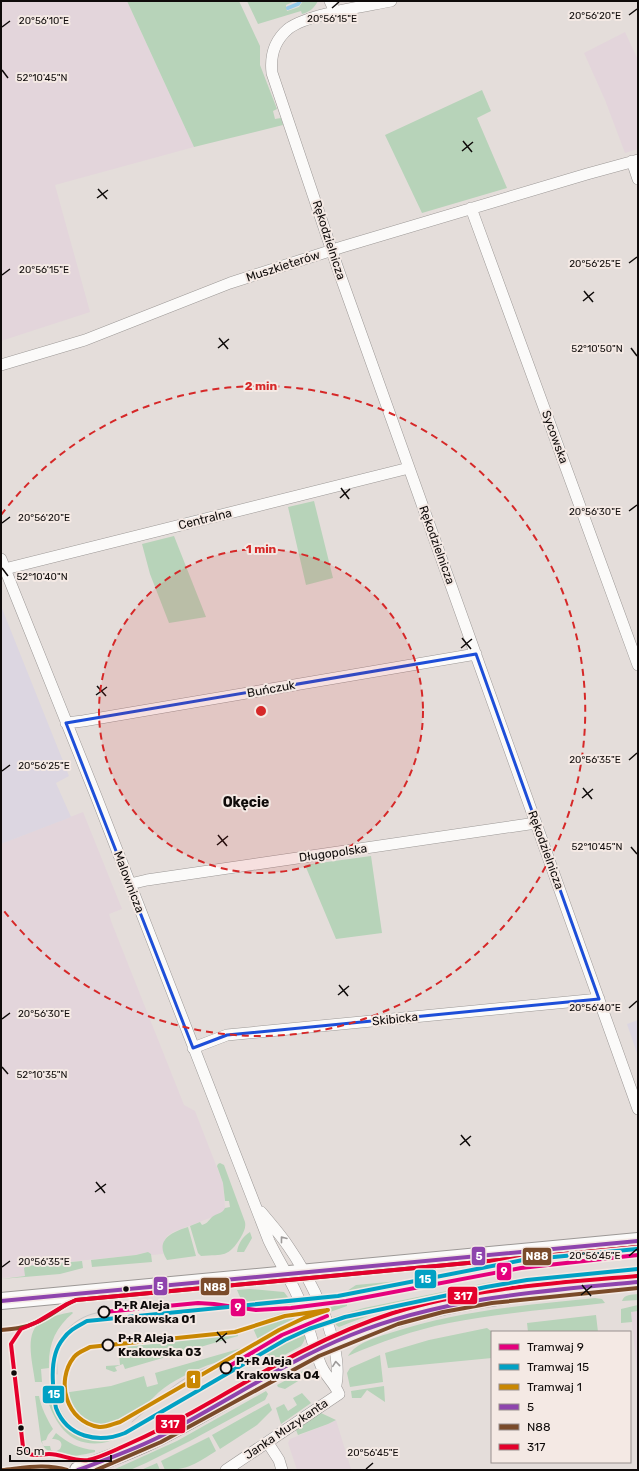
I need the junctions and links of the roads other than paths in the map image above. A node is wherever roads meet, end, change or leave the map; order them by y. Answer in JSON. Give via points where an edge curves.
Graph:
{"nodes":[{"id":1,"x":330,"y":1,"type":"edge"},
{"id":2,"x":391,"y":1,"type":"edge"},
{"id":3,"x":335,"y":12,"type":"junction"},
{"id":4,"x":635,"y":161,"type":"edge"},
{"id":5,"x":638,"y":179,"type":"edge"},
{"id":6,"x":471,"y":208,"type":"junction"},
{"id":7,"x":332,"y":250,"type":"junction"},
{"id":8,"x":1,"y":365,"type":"edge"},
{"id":9,"x":409,"y":468,"type":"junction"},
{"id":10,"x":2,"y":566,"type":"edge"},
{"id":11,"x":476,"y":654,"type":"junction"},
{"id":12,"x":638,"y":666,"type":"edge"},
{"id":13,"x":66,"y":723,"type":"junction"},
{"id":14,"x":536,"y":823,"type":"junction"},
{"id":15,"x":130,"y":884,"type":"junction"},
{"id":16,"x":599,"y":999,"type":"junction"},
{"id":17,"x":193,"y":1048,"type":"junction"},
{"id":18,"x":637,"y":1103,"type":"edge"},
{"id":19,"x":255,"y":1205,"type":"junction"},
{"id":20,"x":638,"y":1241,"type":"edge"},
{"id":21,"x":305,"y":1272,"type":"junction"},
{"id":22,"x":287,"y":1273,"type":"junction"},
{"id":23,"x":638,"y":1282,"type":"edge"},
{"id":24,"x":1,"y":1301,"type":"edge"},
{"id":25,"x":332,"y":1344,"type":"junction"},
{"id":26,"x":316,"y":1351,"type":"junction"},
{"id":27,"x":336,"y":1385,"type":"junction"},
{"id":28,"x":268,"y":1443,"type":"junction"},
{"id":29,"x":78,"y":1470,"type":"edge"},
{"id":30,"x":226,"y":1470,"type":"edge"},
{"id":31,"x":282,"y":1470,"type":"edge"}],
"edges":[{"from":1,"to":3,"type":"street"},
{"from":2,"to":3,"type":"street","name":"Rękodzielnicza"},
{"from":3,"to":7,"type":"street","name":"Rękodzielnicza","via":[[299,23],[288,30],[275,46],[271,63],[272,73]]},
{"from":4,"to":5,"type":"street"},
{"from":4,"to":6,"type":"street","name":"Muszkieterów"},
{"from":6,"to":7,"type":"street","name":"Muszkieterów"},
{"from":6,"to":12,"type":"street","name":"Sycowska"},
{"from":7,"to":8,"type":"street","name":"Muszkieterów","via":[[230,283],[85,340]]},
{"from":7,"to":9,"type":"street","name":"Rękodzielnicza"},
{"from":9,"to":10,"type":"street","name":"Centralna"},
{"from":9,"to":11,"type":"street","name":"Rękodzielnicza"},
{"from":10,"to":13,"type":"street","name":"Malownicza"},
{"from":11,"to":13,"type":"street","name":"Buńczuk"},
{"from":11,"to":14,"type":"street","name":"Rękodzielnicza"},
{"from":13,"to":15,"type":"street","name":"Malownicza"},
{"from":14,"to":15,"type":"street","name":"Długopolska"},
{"from":14,"to":16,"type":"street","name":"Rękodzielnicza"},
{"from":15,"to":17,"type":"street","name":"Malownicza"},
{"from":16,"to":17,"type":"street","name":"Skibicka","via":[[226,1035]]},
{"from":16,"to":18,"type":"street","name":"Rękodzielnicza"},
{"from":17,"to":19,"type":"street","name":"Malownicza"},
{"from":21,"to":19,"type":"street","name":"Malownicza","one_way":true,"via":[[288,1245]]},
{"from":19,"to":22,"type":"street","name":"Malownicza","via":[[269,1241]]},
{"from":20,"to":21,"type":"main road"},
{"from":21,"to":22,"type":"main road"},
{"from":21,"to":25,"type":"street","name":"Janka Muzykanta","via":[[324,1314]]},
{"from":22,"to":24,"type":"main road"},
{"from":22,"to":26,"type":"street","name":"Janka Muzykanta","via":[[301,1304]]},
{"from":23,"to":25,"type":"main road","via":[[491,1297],[442,1306],[396,1318]]},
{"from":25,"to":26,"type":"main road"},
{"from":27,"to":25,"type":"street","name":"Janka Muzykanta","one_way":true,"via":[[337,1373]]},
{"from":26,"to":27,"type":"street","name":"Janka Muzykanta","via":[[323,1370]]},
{"from":26,"to":29,"type":"main road","via":[[158,1438]]},
{"from":27,"to":28,"type":"street","name":"Janka Muzykanta","via":[[339,1394]]},
{"from":28,"to":30,"type":"street","name":"Janka Muzykanta"},
{"from":28,"to":31,"type":"street"}]}
